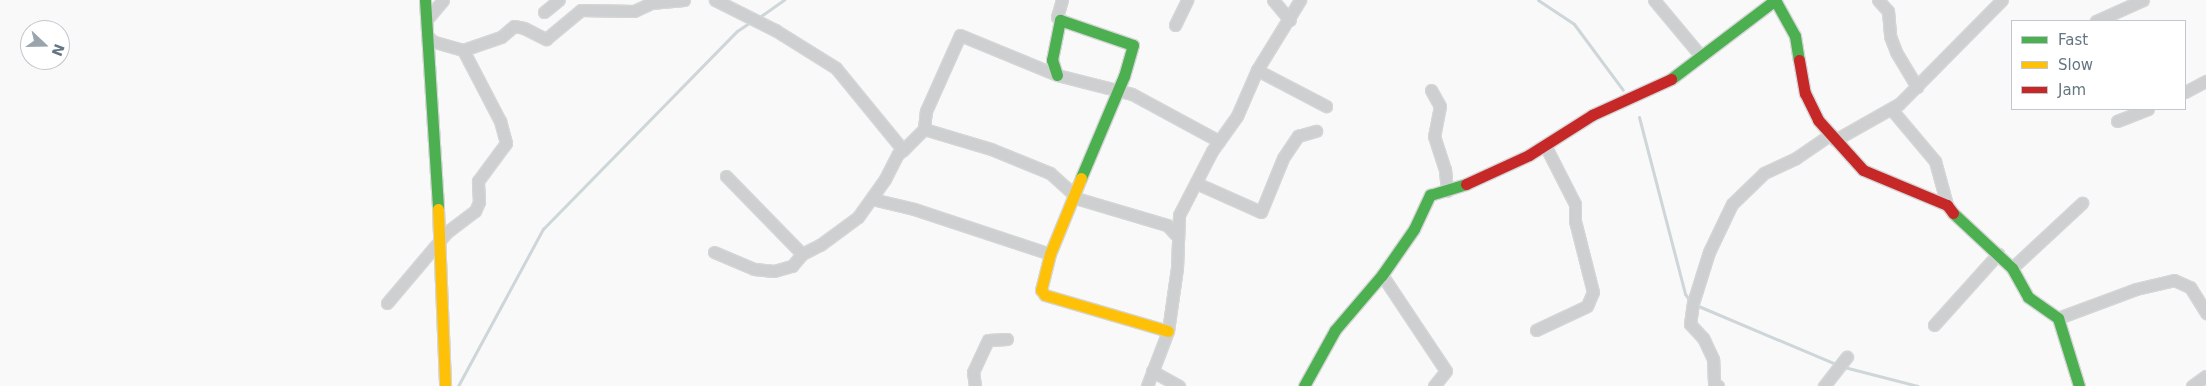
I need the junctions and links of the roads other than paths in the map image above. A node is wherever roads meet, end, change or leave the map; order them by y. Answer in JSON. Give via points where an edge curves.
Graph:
{"nodes":[{"id":1,"x":425,"y":0,"type":"edge"},
{"id":2,"x":443,"y":0,"type":"edge"},
{"id":3,"x":560,"y":0,"type":"edge"},
{"id":4,"x":684,"y":0,"type":"edge"},
{"id":5,"x":715,"y":0,"type":"edge"},
{"id":6,"x":1062,"y":0,"type":"edge"},
{"id":7,"x":1186,"y":0,"type":"edge"},
{"id":8,"x":1273,"y":0,"type":"edge"},
{"id":9,"x":1300,"y":0,"type":"edge"},
{"id":10,"x":1654,"y":0,"type":"edge"},
{"id":11,"x":1878,"y":0,"type":"edge"},
{"id":12,"x":2002,"y":0,"type":"edge"},
{"id":13,"x":2144,"y":0,"type":"edge"},
{"id":14,"x":544,"y":12,"type":"dead end"},
{"id":15,"x":1060,"y":20,"type":"junction"},
{"id":16,"x":1290,"y":20,"type":"junction"},
{"id":17,"x":2098,"y":20,"type":"edge"},
{"id":18,"x":1175,"y":25,"type":"dead end"},
{"id":19,"x":463,"y":50,"type":"junction"},
{"id":20,"x":1700,"y":55,"type":"junction"},
{"id":21,"x":1257,"y":70,"type":"junction"},
{"id":22,"x":1057,"y":75,"type":"junction"},
{"id":23,"x":2206,"y":82,"type":"edge"},
{"id":24,"x":1917,"y":87,"type":"junction"},
{"id":25,"x":1116,"y":90,"type":"junction"},
{"id":26,"x":1431,"y":90,"type":"dead end"},
{"id":27,"x":2186,"y":92,"type":"edge"},
{"id":28,"x":1326,"y":106,"type":"dead end"},
{"id":29,"x":1892,"y":110,"type":"junction"},
{"id":30,"x":2145,"y":110,"type":"edge"},
{"id":31,"x":2117,"y":121,"type":"dead end"},
{"id":32,"x":924,"y":130,"type":"junction"},
{"id":33,"x":1316,"y":131,"type":"dead end"},
{"id":34,"x":1833,"y":137,"type":"junction"},
{"id":35,"x":1219,"y":141,"type":"junction"},
{"id":36,"x":1545,"y":145,"type":"junction"},
{"id":37,"x":904,"y":150,"type":"junction"},
{"id":38,"x":726,"y":176,"type":"dead end"},
{"id":39,"x":1196,"y":183,"type":"junction"},
{"id":40,"x":1447,"y":191,"type":"junction"},
{"id":41,"x":1076,"y":193,"type":"junction"},
{"id":42,"x":872,"y":199,"type":"junction"},
{"id":43,"x":2082,"y":203,"type":"dead end"},
{"id":44,"x":1947,"y":205,"type":"junction"},
{"id":45,"x":1176,"y":235,"type":"junction"},
{"id":46,"x":714,"y":252,"type":"dead end"},
{"id":47,"x":802,"y":254,"type":"junction"},
{"id":48,"x":1050,"y":254,"type":"junction"},
{"id":49,"x":1998,"y":254,"type":"junction"},
{"id":50,"x":2012,"y":268,"type":"junction"},
{"id":51,"x":1382,"y":275,"type":"junction"},
{"id":52,"x":387,"y":303,"type":"dead end"},
{"id":53,"x":2206,"y":313,"type":"edge"},
{"id":54,"x":2058,"y":318,"type":"junction"},
{"id":55,"x":1934,"y":325,"type":"dead end"},
{"id":56,"x":1536,"y":330,"type":"dead end"},
{"id":57,"x":1168,"y":331,"type":"junction"},
{"id":58,"x":1007,"y":339,"type":"dead end"},
{"id":59,"x":1846,"y":357,"type":"dead end"},
{"id":60,"x":1152,"y":371,"type":"junction"},
{"id":61,"x":2206,"y":376,"type":"edge"},
{"id":62,"x":445,"y":386,"type":"edge"},
{"id":63,"x":975,"y":386,"type":"edge"},
{"id":64,"x":1147,"y":386,"type":"edge"},
{"id":65,"x":1179,"y":386,"type":"edge"},
{"id":66,"x":1304,"y":386,"type":"edge"},
{"id":67,"x":1434,"y":386,"type":"edge"},
{"id":68,"x":1718,"y":386,"type":"edge"},
{"id":69,"x":1824,"y":386,"type":"edge"},
{"id":70,"x":2079,"y":386,"type":"edge"},
{"id":71,"x":2192,"y":386,"type":"edge"}],
"edges":[{"from":1,"to":62,"type":"main road","via":[[444,299]]},
{"from":2,"to":19,"type":"street","via":[[427,20],[426,34],[432,41]]},
{"from":3,"to":14,"type":"street"},
{"from":4,"to":19,"type":"street","via":[[651,3],[634,11],[581,10],[546,40],[514,26],[501,37]]},
{"from":5,"to":37,"type":"street","via":[[775,30],[836,68]]},
{"from":6,"to":15,"type":"street","via":[[1057,17]]},
{"from":7,"to":18,"type":"street"},
{"from":8,"to":16,"type":"street"},
{"from":9,"to":16,"type":"street"},
{"from":10,"to":20,"type":"street"},
{"from":11,"to":24,"type":"street","via":[[1888,11],[1890,36]]},
{"from":12,"to":24,"type":"street"},
{"from":13,"to":17,"type":"street"},
{"from":15,"to":22,"type":"main road","via":[[1052,60]]},
{"from":15,"to":25,"type":"main road","via":[[1133,45],[1124,76]]},
{"from":16,"to":21,"type":"street"},
{"from":19,"to":52,"type":"street","via":[[496,112],[506,143],[478,181],[480,202],[475,210],[447,232]]},
{"from":20,"to":34,"type":"main road","via":[[1775,0],[1795,36],[1805,93],[1818,120]]},
{"from":20,"to":36,"type":"main road","via":[[1662,86],[1592,116]]},
{"from":21,"to":28,"type":"street"},
{"from":21,"to":35,"type":"street","via":[[1237,116]]},
{"from":22,"to":25,"type":"street"},
{"from":22,"to":32,"type":"street","via":[[960,35],[926,111]]},
{"from":23,"to":27,"type":"street"},
{"from":24,"to":29,"type":"street"},
{"from":25,"to":35,"type":"street","via":[[1157,105]]},
{"from":25,"to":41,"type":"main road"},
{"from":26,"to":40,"type":"street","via":[[1440,106],[1434,136],[1445,169]]},
{"from":29,"to":34,"type":"street"},
{"from":29,"to":44,"type":"street","via":[[1935,161]]},
{"from":30,"to":31,"type":"street"},
{"from":32,"to":37,"type":"street"},
{"from":32,"to":41,"type":"street","via":[[991,149],[1050,173]]},
{"from":33,"to":39,"type":"street","via":[[1298,136],[1283,158],[1261,212]]},
{"from":34,"to":44,"type":"main road","via":[[1871,175],[1890,179]]},
{"from":34,"to":68,"type":"street","via":[[1764,173],[1732,204],[1709,252],[1690,324],[1703,338],[1713,359],[1714,383]]},
{"from":35,"to":39,"type":"street"},
{"from":36,"to":40,"type":"main road","via":[[1482,179]]},
{"from":36,"to":56,"type":"street","via":[[1575,204],[1579,238],[1593,292],[1587,306]]},
{"from":37,"to":42,"type":"street","via":[[898,154]]},
{"from":38,"to":47,"type":"street"},
{"from":39,"to":45,"type":"street","via":[[1179,215]]},
{"from":40,"to":51,"type":"main road","via":[[1430,195],[1414,229]]},
{"from":41,"to":45,"type":"street","via":[[1079,199],[1167,225]]},
{"from":41,"to":48,"type":"main road"},
{"from":42,"to":47,"type":"street","via":[[858,217],[839,232]]},
{"from":42,"to":48,"type":"street","via":[[914,209]]},
{"from":43,"to":50,"type":"street"},
{"from":44,"to":49,"type":"main road","via":[[1959,220]]},
{"from":45,"to":57,"type":"street","via":[[1177,268]]},
{"from":46,"to":47,"type":"street","via":[[738,265],[774,271],[792,266]]},
{"from":48,"to":57,"type":"main road","via":[[1041,290],[1045,295]]},
{"from":49,"to":50,"type":"main road"},
{"from":49,"to":55,"type":"street"},
{"from":50,"to":54,"type":"main road","via":[[2028,297]]},
{"from":51,"to":66,"type":"main road","via":[[1336,330]]},
{"from":51,"to":67,"type":"street","via":[[1446,371]]},
{"from":53,"to":54,"type":"street","via":[[2190,287],[2174,280],[2136,289]]},
{"from":54,"to":70,"type":"main road"},
{"from":57,"to":60,"type":"street"},
{"from":58,"to":63,"type":"street","via":[[988,340],[973,372]]},
{"from":59,"to":69,"type":"street"},
{"from":60,"to":64,"type":"street"},
{"from":60,"to":65,"type":"street"},
{"from":61,"to":71,"type":"street"}]}
